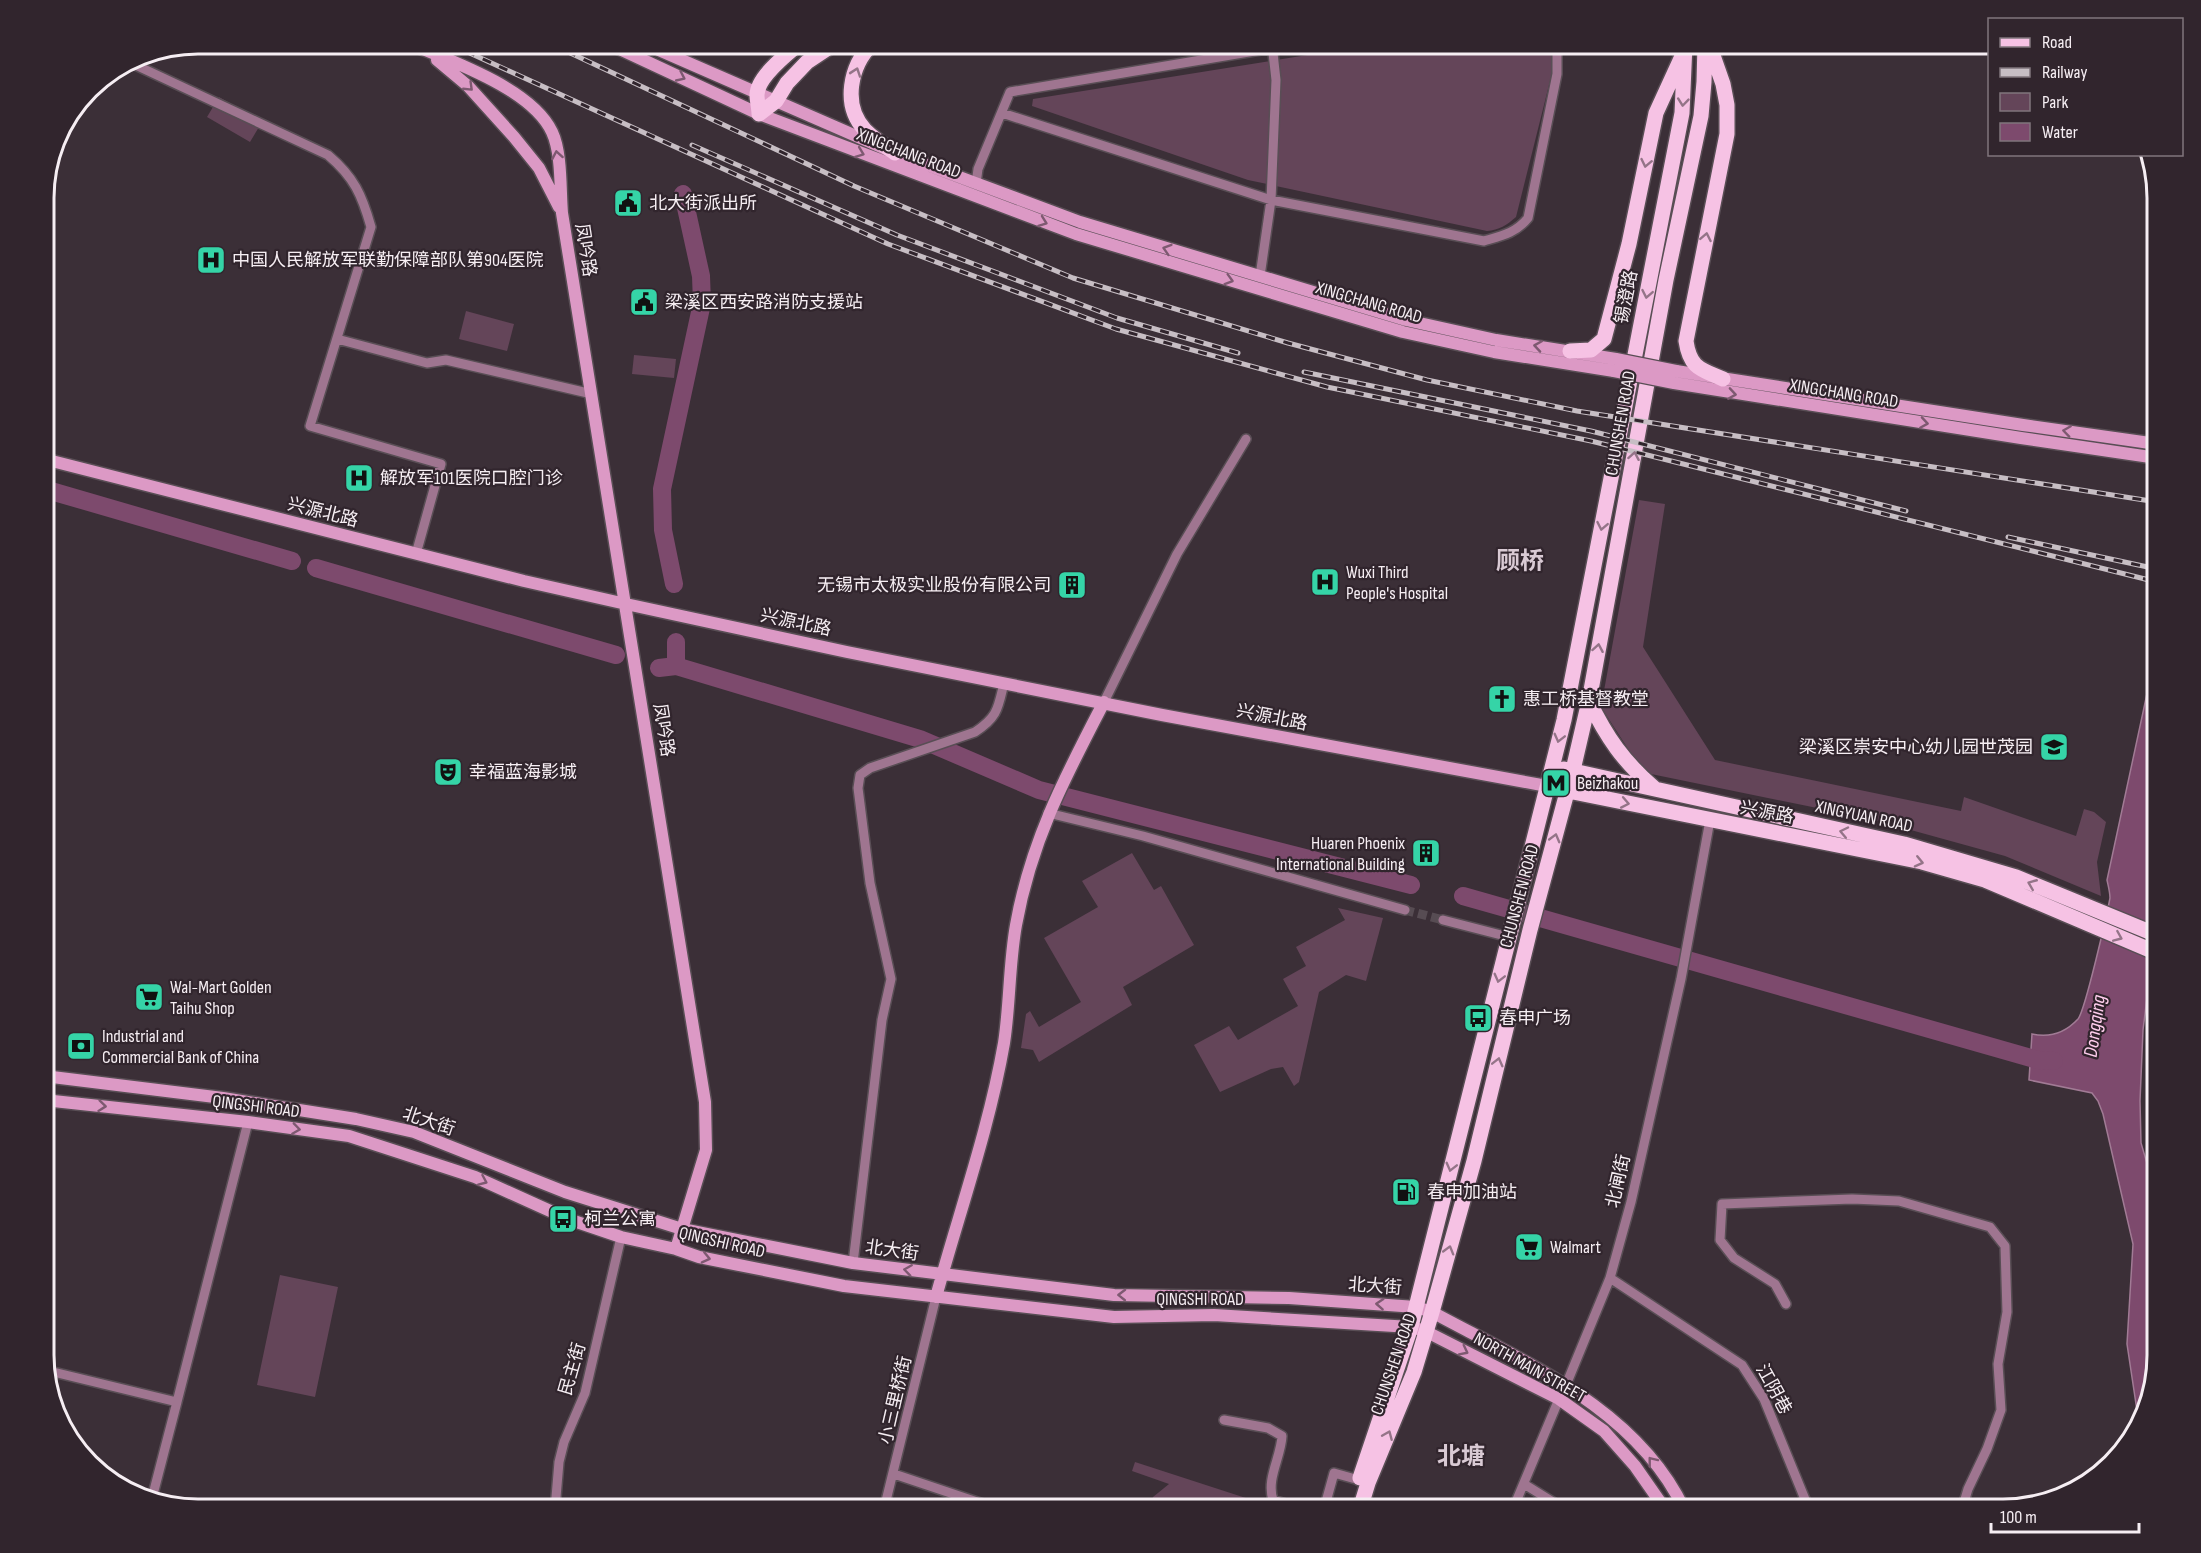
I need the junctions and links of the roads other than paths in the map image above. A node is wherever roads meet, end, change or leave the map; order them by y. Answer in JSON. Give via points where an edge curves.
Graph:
{"nodes":[{"id":1,"x":430,"y":54,"type":"edge"},
{"id":2,"x":435,"y":54,"type":"edge"},
{"id":3,"x":630,"y":54,"type":"edge"},
{"id":4,"x":668,"y":54,"type":"edge"},
{"id":5,"x":786,"y":54,"type":"edge"},
{"id":6,"x":819,"y":54,"type":"edge"},
{"id":7,"x":862,"y":54,"type":"edge"},
{"id":8,"x":1226,"y":54,"type":"edge"},
{"id":9,"x":1273,"y":54,"type":"edge"},
{"id":10,"x":1557,"y":54,"type":"edge"},
{"id":11,"x":1682,"y":54,"type":"edge"},
{"id":12,"x":1685,"y":54,"type":"edge"},
{"id":13,"x":1706,"y":54,"type":"edge"},
{"id":14,"x":1711,"y":54,"type":"edge"},
{"id":15,"x":139,"y":67,"type":"edge"},
{"id":16,"x":757,"y":93,"type":"junction"},
{"id":17,"x":776,"y":101,"type":"junction"},
{"id":18,"x":1002,"y":112,"type":"junction"},
{"id":19,"x":759,"y":114,"type":"junction"},
{"id":20,"x":895,"y":153,"type":"junction"},
{"id":21,"x":976,"y":184,"type":"junction"},
{"id":22,"x":1271,"y":200,"type":"junction"},
{"id":23,"x":562,"y":213,"type":"junction"},
{"id":24,"x":1260,"y":276,"type":"junction"},
{"id":25,"x":1666,"y":280,"type":"joint"},
{"id":26,"x":338,"y":339,"type":"junction"},
{"id":27,"x":1570,"y":351,"type":"junction"},
{"id":28,"x":1615,"y":365,"type":"junction"},
{"id":29,"x":1675,"y":377,"type":"junction"},
{"id":30,"x":1724,"y":379,"type":"junction"},
{"id":31,"x":592,"y":394,"type":"junction"},
{"id":32,"x":1246,"y":439,"type":"dead end"},
{"id":33,"x":2147,"y":443,"type":"edge"},
{"id":34,"x":2147,"y":457,"type":"edge"},
{"id":35,"x":54,"y":462,"type":"edge"},
{"id":36,"x":416,"y":554,"type":"junction"},
{"id":37,"x":1596,"y":557,"type":"joint"},
{"id":38,"x":626,"y":604,"type":"junction"},
{"id":39,"x":1004,"y":682,"type":"junction"},
{"id":40,"x":1589,"y":701,"type":"junction"},
{"id":41,"x":1104,"y":702,"type":"junction"},
{"id":42,"x":1552,"y":767,"type":"junction"},
{"id":43,"x":1573,"y":771,"type":"junction"},
{"id":44,"x":1547,"y":786,"type":"junction"},
{"id":45,"x":1657,"y":789,"type":"junction"},
{"id":46,"x":1567,"y":791,"type":"junction"},
{"id":47,"x":1050,"y":809,"type":"junction"},
{"id":48,"x":1710,"y":820,"type":"junction"},
{"id":49,"x":1405,"y":910,"type":"tunnel mouth"},
{"id":50,"x":1443,"y":920,"type":"tunnel mouth"},
{"id":51,"x":2147,"y":931,"type":"edge"},
{"id":52,"x":1509,"y":937,"type":"junction"},
{"id":53,"x":2147,"y":949,"type":"edge"},
{"id":54,"x":54,"y":1077,"type":"edge"},
{"id":55,"x":54,"y":1101,"type":"edge"},
{"id":56,"x":248,"y":1122,"type":"junction"},
{"id":57,"x":682,"y":1229,"type":"junction"},
{"id":58,"x":621,"y":1237,"type":"junction"},
{"id":59,"x":676,"y":1249,"type":"junction"},
{"id":60,"x":853,"y":1263,"type":"junction"},
{"id":61,"x":942,"y":1275,"type":"junction"},
{"id":62,"x":1610,"y":1278,"type":"junction"},
{"id":63,"x":936,"y":1298,"type":"junction"},
{"id":64,"x":1786,"y":1304,"type":"dead end"},
{"id":65,"x":1416,"y":1307,"type":"junction"},
{"id":66,"x":1431,"y":1312,"type":"junction"},
{"id":67,"x":1418,"y":1329,"type":"junction"},
{"id":68,"x":55,"y":1373,"type":"edge"},
{"id":69,"x":1566,"y":1385,"type":"junction"},
{"id":70,"x":1559,"y":1399,"type":"junction"},
{"id":71,"x":177,"y":1402,"type":"junction"},
{"id":72,"x":1224,"y":1420,"type":"dead end"},
{"id":73,"x":894,"y":1473,"type":"junction"},
{"id":74,"x":1359,"y":1480,"type":"junction"},
{"id":75,"x":1524,"y":1484,"type":"junction"},
{"id":76,"x":154,"y":1492,"type":"edge"},
{"id":77,"x":556,"y":1499,"type":"edge"},
{"id":78,"x":887,"y":1499,"type":"edge"},
{"id":79,"x":969,"y":1499,"type":"edge"},
{"id":80,"x":1273,"y":1499,"type":"edge"},
{"id":81,"x":1327,"y":1499,"type":"edge"},
{"id":82,"x":1353,"y":1499,"type":"edge"},
{"id":83,"x":1363,"y":1499,"type":"edge"},
{"id":84,"x":1517,"y":1499,"type":"edge"},
{"id":85,"x":1548,"y":1499,"type":"edge"},
{"id":86,"x":1658,"y":1499,"type":"edge"},
{"id":87,"x":1678,"y":1499,"type":"edge"},
{"id":88,"x":1805,"y":1499,"type":"edge"},
{"id":89,"x":1965,"y":1499,"type":"edge"}],
"edges":[{"from":1,"to":23,"type":"main road","one_way":true,"via":[[468,86],[514,137],[539,168]]},
{"from":23,"to":2,"type":"main road","one_way":true,"via":[[553,132],[534,106],[500,84]]},
{"from":3,"to":19,"type":"main road","name":"XINGCHANG ROAD","one_way":true},
{"from":4,"to":16,"type":"main road","name":"XINGCHANG ROAD"},
{"from":5,"to":16,"type":"main road","via":[[765,77]]},
{"from":6,"to":17,"type":"main road","via":[[787,82]]},
{"from":20,"to":7,"type":"main road","one_way":true,"via":[[864,129],[854,109],[851,90]]},
{"from":8,"to":18,"type":"street","via":[[1010,92]]},
{"from":9,"to":22,"type":"street","via":[[1276,80]]},
{"from":10,"to":22,"type":"street","via":[[1557,74],[1528,218],[1521,227],[1484,241]]},
{"from":11,"to":27,"type":"main road","one_way":true,"via":[[1656,113],[1629,244],[1604,339],[1591,350]]},
{"from":12,"to":37,"type":"main road","name":"锡澄路","one_way":true,"via":[[1682,113]]},
{"from":13,"to":25,"type":"main road","name":"锡澄路","via":[[1701,116]]},
{"from":30,"to":14,"type":"main road","one_way":true,"via":[[1700,368],[1688,356],[1686,341],[1726,134],[1727,105]]},
{"from":15,"to":26,"type":"street","via":[[328,155],[346,170],[364,203],[371,227]]},
{"from":16,"to":17,"type":"main road","name":"XINGCHANG ROAD"},
{"from":16,"to":19,"type":"main road"},
{"from":17,"to":19,"type":"main road"},
{"from":17,"to":20,"type":"main road","name":"XINGCHANG ROAD"},
{"from":18,"to":21,"type":"street","via":[[978,169]]},
{"from":18,"to":22,"type":"street"},
{"from":19,"to":28,"type":"main road","name":"XINGCHANG ROAD","one_way":true,"via":[[1076,234],[1403,332],[1494,352]]},
{"from":20,"to":21,"type":"main road","name":"XINGCHANG ROAD"},
{"from":24,"to":21,"type":"main road","name":"XINGCHANG ROAD","one_way":true,"via":[[1080,222]]},
{"from":22,"to":24,"type":"street"},
{"from":23,"to":31,"type":"main road","name":"凤吟路"},
{"from":27,"to":24,"type":"main road","name":"XINGCHANG ROAD","one_way":true,"via":[[1406,320]]},
{"from":40,"to":25,"type":"main road","name":"CHUNSHEN ROAD","one_way":true},
{"from":26,"to":31,"type":"street","via":[[427,363],[446,360]]},
{"from":26,"to":36,"type":"street","via":[[310,426],[441,464]]},
{"from":27,"to":28,"type":"main road","name":"XINGCHANG ROAD"},
{"from":28,"to":29,"type":"main road","name":"XINGCHANG ROAD","bridge":true},
{"from":29,"to":30,"type":"main road","name":"XINGCHANG ROAD"},
{"from":29,"to":34,"type":"main road","name":"XINGCHANG ROAD","one_way":true},
{"from":33,"to":30,"type":"main road","name":"XINGCHANG ROAD","one_way":true},
{"from":31,"to":38,"type":"main road","name":"凤吟路"},
{"from":32,"to":41,"type":"street","via":[[1177,554]]},
{"from":35,"to":36,"type":"main road","name":"兴源北路"},
{"from":36,"to":38,"type":"main road","name":"兴源北路"},
{"from":37,"to":42,"type":"main road","name":"CHUNSHEN ROAD","one_way":true},
{"from":38,"to":39,"type":"main road","name":"兴源北路"},
{"from":38,"to":57,"type":"main road","name":"凤吟路","via":[[705,1102],[706,1150]]},
{"from":39,"to":41,"type":"main road","name":"兴源北路"},
{"from":39,"to":60,"type":"street","via":[[997,712],[975,732],[870,768],[860,775],[858,788],[870,883],[891,979],[882,1020]]},
{"from":40,"to":43,"type":"main road","name":"CHUNSHEN ROAD"},
{"from":40,"to":45,"type":"main road","via":[[1631,768]]},
{"from":41,"to":44,"type":"main road","name":"兴源北路"},
{"from":41,"to":47,"type":"main road"},
{"from":42,"to":43,"type":"main road","name":"XINGYUAN ROAD"},
{"from":42,"to":44,"type":"main road","name":"CHUNSHEN ROAD"},
{"from":43,"to":45,"type":"main road","name":"XINGYUAN ROAD"},
{"from":43,"to":46,"type":"main road","name":"CHUNSHEN ROAD"},
{"from":44,"to":46,"type":"main road","name":"兴源路"},
{"from":44,"to":52,"type":"main road","name":"CHUNSHEN ROAD"},
{"from":51,"to":45,"type":"main road","name":"XINGYUAN ROAD","one_way":true,"via":[[2016,877],[1915,847]]},
{"from":46,"to":48,"type":"main road","name":"兴源路","one_way":true},
{"from":66,"to":46,"type":"main road","name":"CHUNSHEN ROAD","one_way":true,"via":[[1474,1161]]},
{"from":47,"to":49,"type":"street"},
{"from":47,"to":61,"type":"main road","via":[[1030,863],[1016,926],[1004,1042]]},
{"from":48,"to":53,"type":"main road","name":"兴源路","one_way":true,"via":[[1922,862],[1985,880]]},
{"from":48,"to":62,"type":"street","name":"北闸街","via":[[1681,979]]},
{"from":50,"to":52,"type":"street"},
{"from":52,"to":65,"type":"main road","name":"CHUNSHEN ROAD","one_way":true},
{"from":54,"to":57,"type":"main road","name":"北大街","via":[[256,1103],[414,1132],[565,1192]]},
{"from":55,"to":56,"type":"main road","name":"QINGSHI ROAD","one_way":true},
{"from":56,"to":58,"type":"main road","name":"QINGSHI ROAD","one_way":true,"via":[[349,1136],[475,1177],[568,1219]]},
{"from":56,"to":71,"type":"street"},
{"from":57,"to":59,"type":"main road","name":"凤吟路"},
{"from":57,"to":60,"type":"main road","name":"北大街"},
{"from":58,"to":59,"type":"main road","name":"QINGSHI ROAD"},
{"from":58,"to":77,"type":"street","name":"民主街","via":[[585,1393],[559,1462]]},
{"from":59,"to":63,"type":"main road","name":"QINGSHI ROAD","one_way":true,"via":[[844,1286]]},
{"from":61,"to":60,"type":"main road","name":"北大街","one_way":true},
{"from":61,"to":63,"type":"main road"},
{"from":65,"to":61,"type":"main road","name":"北大街","one_way":true,"via":[[1289,1298],[1114,1295]]},
{"from":62,"to":69,"type":"street","name":"北闸街"},
{"from":62,"to":88,"type":"street","name":"江阴巷","via":[[1742,1365],[1764,1399]]},
{"from":63,"to":67,"type":"main road","name":"QINGSHI ROAD","via":[[1114,1317],[1214,1316]]},
{"from":63,"to":73,"type":"street","name":"小三里桥街"},
{"from":64,"to":89,"type":"street","via":[[1775,1284],[1734,1258],[1720,1240],[1722,1204],[1899,1201],[1990,1227],[2005,1246],[2007,1275],[2007,1312],[1998,1364],[2001,1410]]},
{"from":65,"to":66,"type":"main road","name":"北大街"},
{"from":65,"to":67,"type":"main road","name":"CHUNSHEN ROAD"},
{"from":66,"to":67,"type":"main road","name":"CHUNSHEN ROAD"},
{"from":66,"to":69,"type":"main road","name":"北大街"},
{"from":67,"to":70,"type":"main road","name":"NORTH MAIN STREET","one_way":true},
{"from":67,"to":74,"type":"main road","name":"CHUNSHEN ROAD"},
{"from":83,"to":67,"type":"main road","name":"CHUNSHEN ROAD","one_way":true,"via":[[1414,1372]]},
{"from":68,"to":71,"type":"street"},
{"from":87,"to":69,"type":"main road","name":"北大街","one_way":true,"via":[[1655,1462],[1629,1433]]},
{"from":70,"to":75,"type":"street"},
{"from":70,"to":86,"type":"main road","name":"NORTH MAIN STREET","via":[[1604,1431]]},
{"from":71,"to":76,"type":"street"},
{"from":72,"to":80,"type":"street","via":[[1268,1428],[1282,1436],[1269,1488]]},
{"from":73,"to":78,"type":"street","name":"小三里桥街"},
{"from":73,"to":79,"type":"street"},
{"from":74,"to":81,"type":"street","via":[[1334,1473]]},
{"from":74,"to":82,"type":"main road","name":"CHUNSHEN ROAD"},
{"from":75,"to":84,"type":"street"},
{"from":75,"to":85,"type":"street"}]}
